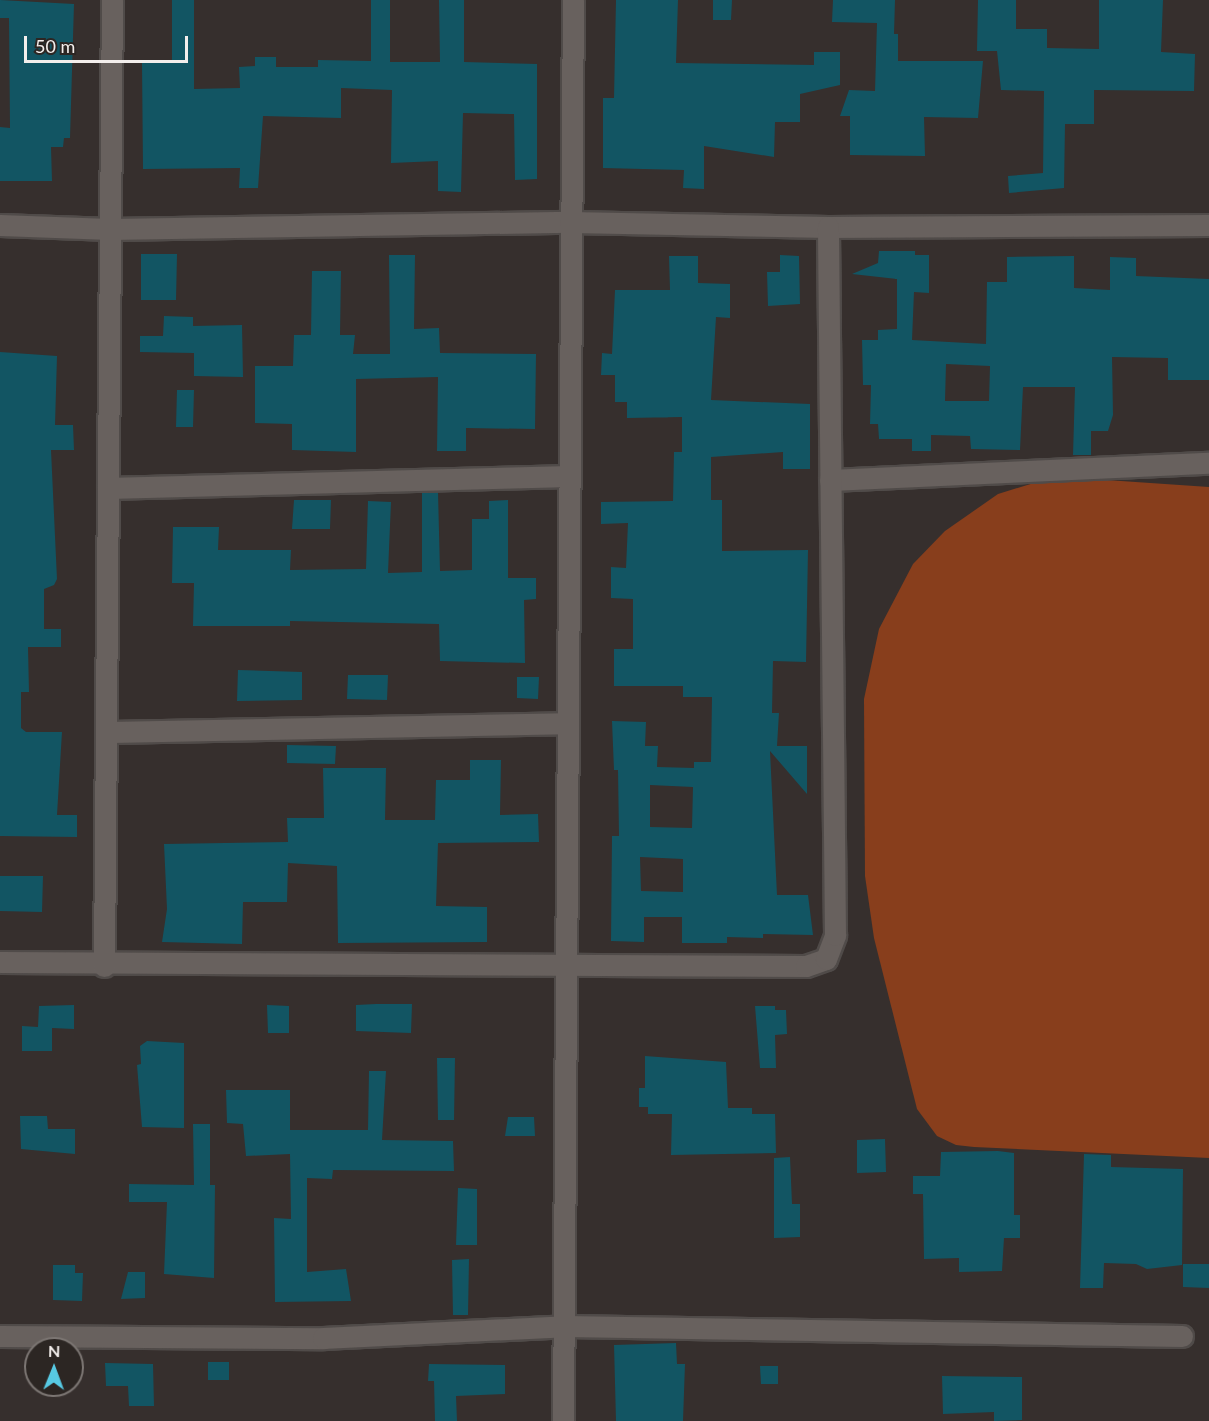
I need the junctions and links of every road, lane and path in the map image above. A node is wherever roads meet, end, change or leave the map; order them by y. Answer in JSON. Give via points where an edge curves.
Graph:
{"nodes":[{"id":1,"x":112,"y":0,"type":"edge"},
{"id":2,"x":573,"y":0,"type":"edge"},
{"id":3,"x":570,"y":222,"type":"junction"},
{"id":4,"x":0,"y":225,"type":"edge"},
{"id":5,"x":1209,"y":225,"type":"edge"},
{"id":6,"x":828,"y":227,"type":"junction"},
{"id":7,"x":110,"y":229,"type":"junction"},
{"id":8,"x":1209,"y":463,"type":"edge"},
{"id":9,"x":569,"y":476,"type":"junction"},
{"id":10,"x":830,"y":480,"type":"junction"},
{"id":11,"x":108,"y":488,"type":"junction"},
{"id":12,"x":567,"y":723,"type":"junction"},
{"id":13,"x":107,"y":732,"type":"junction"},
{"id":14,"x":0,"y":962,"type":"edge"},
{"id":15,"x":104,"y":966,"type":"junction"},
{"id":16,"x":565,"y":966,"type":"junction"},
{"id":17,"x":565,"y":1326,"type":"junction"},
{"id":18,"x":0,"y":1336,"type":"edge"},
{"id":19,"x":1182,"y":1336,"type":"dead end"},
{"id":20,"x":563,"y":1421,"type":"edge"}],
"edges":[{"from":1,"to":7,"type":"street"},
{"from":2,"to":3,"type":"street"},
{"from":3,"to":6,"type":"street"},
{"from":3,"to":7,"type":"street"},
{"from":3,"to":9,"type":"street"},
{"from":4,"to":7,"type":"street"},
{"from":5,"to":6,"type":"street"},
{"from":6,"to":10,"type":"street"},
{"from":7,"to":11,"type":"street"},
{"from":8,"to":10,"type":"street"},
{"from":9,"to":11,"type":"street"},
{"from":9,"to":12,"type":"street"},
{"from":10,"to":16,"type":"street","via":[[835,935],[826,959],[806,966]]},
{"from":11,"to":13,"type":"street"},
{"from":12,"to":13,"type":"street"},
{"from":12,"to":16,"type":"street"},
{"from":13,"to":15,"type":"street"},
{"from":14,"to":15,"type":"street"},
{"from":15,"to":16,"type":"street"},
{"from":16,"to":17,"type":"street"},
{"from":17,"to":18,"type":"street","via":[[323,1338]]},
{"from":17,"to":19,"type":"street"},
{"from":17,"to":20,"type":"street"}]}
